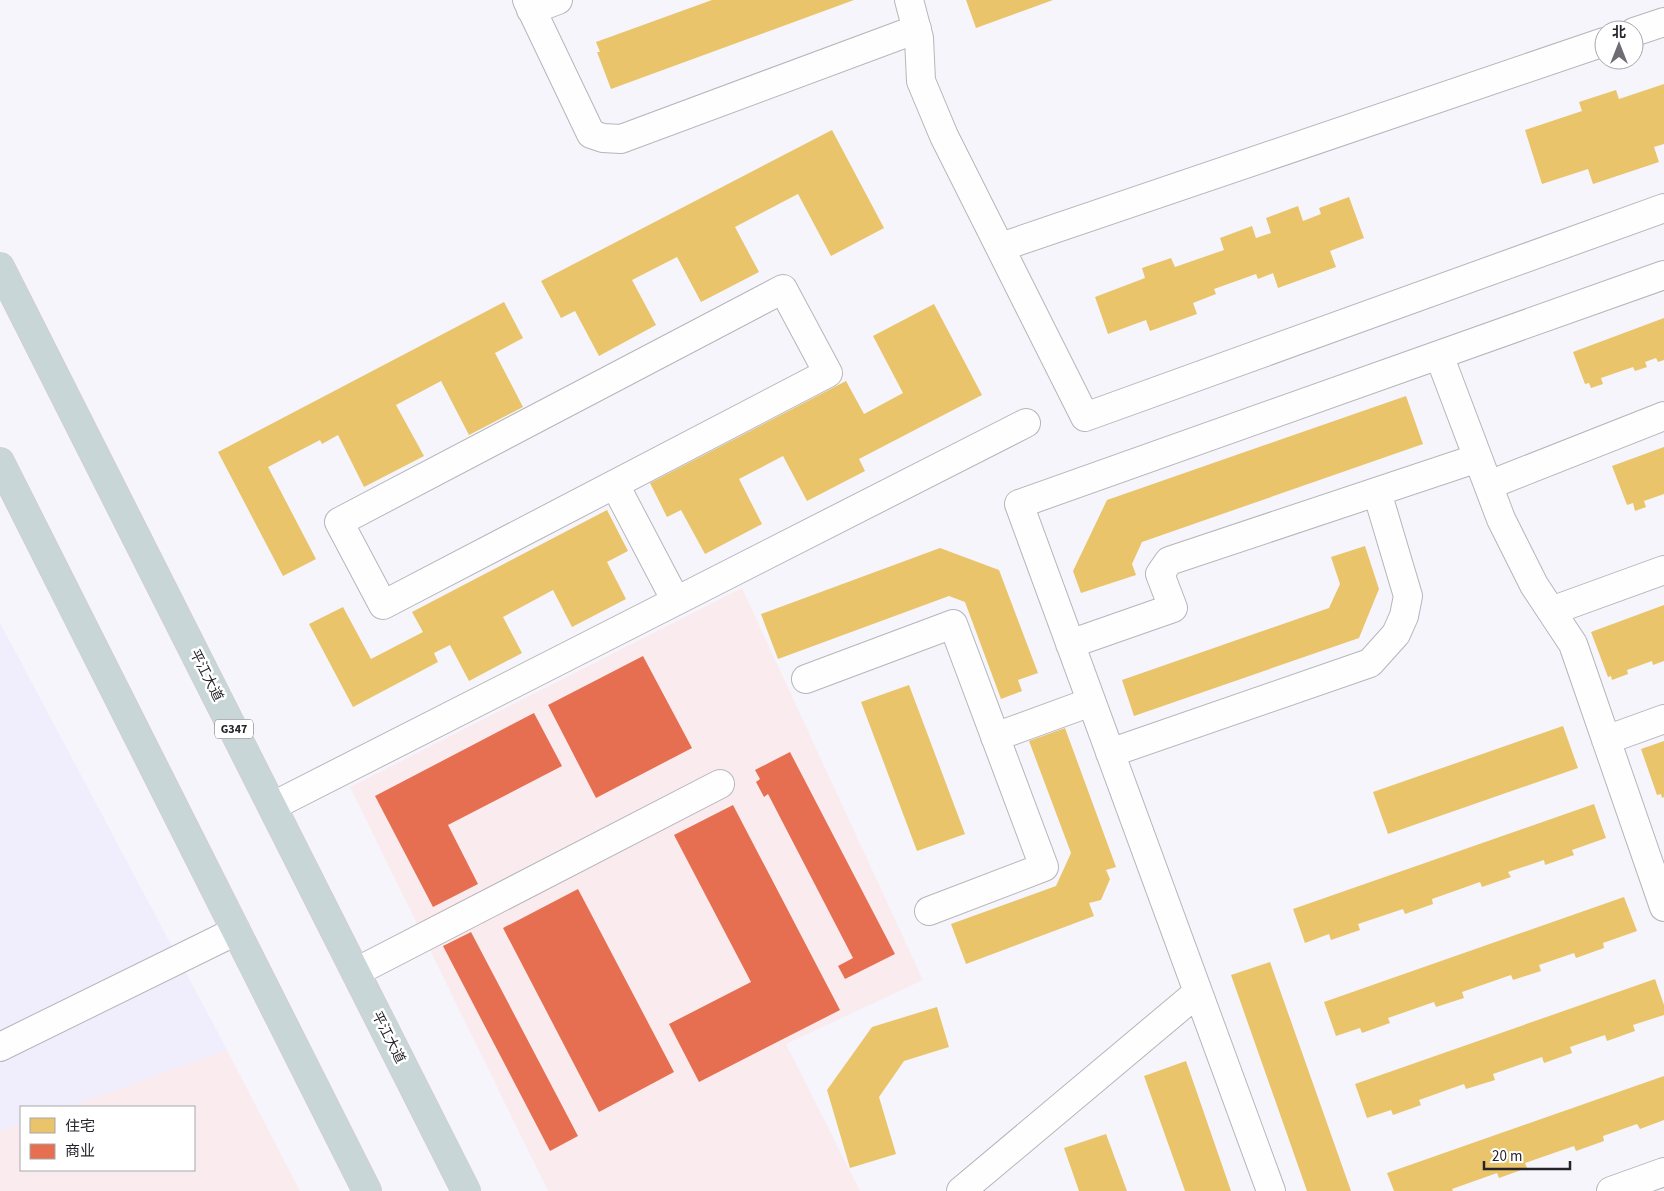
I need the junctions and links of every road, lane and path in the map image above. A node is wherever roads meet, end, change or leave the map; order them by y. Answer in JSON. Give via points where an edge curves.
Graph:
{"nodes":[{"id":1,"x":558,"y":0,"type":"edge"},
{"id":2,"x":909,"y":0,"type":"edge"},
{"id":3,"x":529,"y":5,"type":"edge"},
{"id":4,"x":1664,"y":22,"type":"edge"},
{"id":5,"x":917,"y":29,"type":"junction"},
{"id":6,"x":1644,"y":29,"type":"edge"},
{"id":7,"x":1594,"y":45,"type":"edge"},
{"id":8,"x":1664,"y":208,"type":"edge"},
{"id":9,"x":1000,"y":247,"type":"junction"},
{"id":10,"x":0,"y":267,"type":"edge"},
{"id":11,"x":1664,"y":276,"type":"edge"},
{"id":12,"x":1439,"y":355,"type":"junction"},
{"id":13,"x":1664,"y":416,"type":"edge"},
{"id":14,"x":1026,"y":424,"type":"dead end"},
{"id":15,"x":1478,"y":458,"type":"junction"},
{"id":16,"x":0,"y":462,"type":"edge"},
{"id":17,"x":615,"y":485,"type":"junction"},
{"id":18,"x":1489,"y":485,"type":"junction"},
{"id":19,"x":1377,"y":492,"type":"junction"},
{"id":20,"x":1664,"y":570,"type":"edge"},
{"id":21,"x":676,"y":601,"type":"junction"},
{"id":22,"x":1552,"y":611,"type":"junction"},
{"id":23,"x":1070,"y":644,"type":"junction"},
{"id":24,"x":806,"y":679,"type":"dead end"},
{"id":25,"x":1091,"y":702,"type":"junction"},
{"id":26,"x":1664,"y":719,"type":"edge"},
{"id":27,"x":995,"y":737,"type":"junction"},
{"id":28,"x":1606,"y":740,"type":"junction"},
{"id":29,"x":1110,"y":753,"type":"junction"},
{"id":30,"x":720,"y":784,"type":"dead end"},
{"id":31,"x":273,"y":806,"type":"junction"},
{"id":32,"x":1658,"y":868,"type":"edge"},
{"id":33,"x":1664,"y":908,"type":"edge"},
{"id":34,"x":929,"y":910,"type":"dead end"},
{"id":35,"x":236,"y":931,"type":"junction"},
{"id":36,"x":356,"y":972,"type":"junction"},
{"id":37,"x":1197,"y":993,"type":"junction"},
{"id":38,"x":0,"y":1047,"type":"edge"},
{"id":39,"x":1664,"y":1172,"type":"edge"},
{"id":40,"x":367,"y":1191,"type":"edge"},
{"id":41,"x":466,"y":1191,"type":"edge"},
{"id":42,"x":961,"y":1191,"type":"edge"},
{"id":43,"x":1271,"y":1191,"type":"edge"},
{"id":44,"x":1611,"y":1191,"type":"edge"}],
"edges":[{"from":1,"to":3,"type":"lane"},
{"from":2,"to":5,"type":"lane"},
{"from":3,"to":5,"type":"lane","via":[[591,134],[603,138],[621,139]]},
{"from":4,"to":6,"type":"lane"},
{"from":5,"to":9,"type":"lane","via":[[921,81],[944,136]]},
{"from":7,"to":9,"type":"lane"},
{"from":8,"to":9,"type":"lane","via":[[1085,417]]},
{"from":10,"to":31,"type":"highway","name":"平江大道","number":"G347"},
{"from":11,"to":12,"type":"lane"},
{"from":12,"to":15,"type":"lane"},
{"from":12,"to":23,"type":"lane","via":[[1019,504]]},
{"from":13,"to":18,"type":"lane"},
{"from":14,"to":21,"type":"lane"},
{"from":15,"to":18,"type":"lane"},
{"from":15,"to":19,"type":"lane"},
{"from":16,"to":35,"type":"highway"},
{"from":17,"to":17,"type":"lane","via":[[383,605],[339,522],[783,289],[828,373]]},
{"from":17,"to":21,"type":"lane"},
{"from":18,"to":22,"type":"lane","via":[[1501,519],[1534,585]]},
{"from":19,"to":23,"type":"lane","via":[[1169,561],[1160,574],[1173,608]]},
{"from":19,"to":29,"type":"lane","via":[[1408,596],[1396,634],[1384,650],[1370,663]]},
{"from":20,"to":22,"type":"lane"},
{"from":21,"to":31,"type":"lane"},
{"from":22,"to":28,"type":"lane","via":[[1572,644]]},
{"from":23,"to":25,"type":"lane"},
{"from":24,"to":27,"type":"lane","via":[[953,624]]},
{"from":25,"to":27,"type":"lane"},
{"from":25,"to":29,"type":"lane"},
{"from":26,"to":28,"type":"lane"},
{"from":27,"to":34,"type":"lane","via":[[1044,867]]},
{"from":28,"to":32,"type":"lane"},
{"from":29,"to":37,"type":"lane"},
{"from":30,"to":36,"type":"lane"},
{"from":31,"to":36,"type":"highway","name":"平江大道","number":"G347"},
{"from":32,"to":33,"type":"lane"},
{"from":35,"to":38,"type":"lane"},
{"from":35,"to":40,"type":"highway"},
{"from":36,"to":41,"type":"highway","name":"平江大道","number":"G347"},
{"from":37,"to":42,"type":"lane"},
{"from":37,"to":43,"type":"lane"},
{"from":39,"to":44,"type":"lane"}]}
